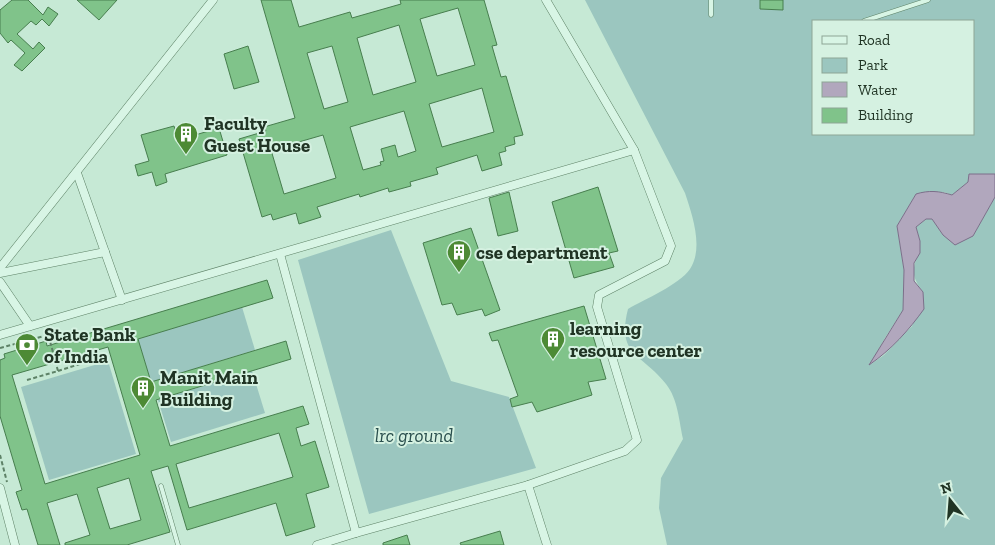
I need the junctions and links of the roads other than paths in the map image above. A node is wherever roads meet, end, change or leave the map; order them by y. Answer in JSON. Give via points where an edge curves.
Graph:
{"nodes":[{"id":1,"x":213,"y":0,"type":"edge"},
{"id":2,"x":546,"y":0,"type":"edge"},
{"id":3,"x":711,"y":0,"type":"edge"},
{"id":4,"x":928,"y":0,"type":"edge"},
{"id":5,"x":711,"y":15,"type":"dead end"},
{"id":6,"x":867,"y":20,"type":"edge"},
{"id":7,"x":634,"y":150,"type":"junction"},
{"id":8,"x":77,"y":173,"type":"junction"},
{"id":9,"x":105,"y":252,"type":"junction"},
{"id":10,"x":280,"y":254,"type":"junction"},
{"id":11,"x":0,"y":268,"type":"edge"},
{"id":12,"x":0,"y":273,"type":"edge"},
{"id":13,"x":0,"y":282,"type":"edge"},
{"id":14,"x":122,"y":300,"type":"junction"},
{"id":15,"x":30,"y":326,"type":"junction"},
{"id":16,"x":0,"y":335,"type":"edge"},
{"id":17,"x":528,"y":485,"type":"junction"},
{"id":18,"x":161,"y":486,"type":"dead end"},
{"id":19,"x":0,"y":488,"type":"edge"},
{"id":20,"x":356,"y":532,"type":"junction"},
{"id":21,"x":15,"y":545,"type":"edge"},
{"id":22,"x":178,"y":545,"type":"edge"},
{"id":23,"x":318,"y":545,"type":"edge"},
{"id":24,"x":547,"y":545,"type":"edge"}],
"edges":[{"from":1,"to":8,"type":"street"},
{"from":2,"to":7,"type":"street"},
{"from":3,"to":5,"type":"lane"},
{"from":4,"to":6,"type":"lane"},
{"from":7,"to":10,"type":"street"},
{"from":7,"to":17,"type":"street","via":[[671,246],[665,261],[599,294],[597,307],[637,440],[625,451]]},
{"from":8,"to":9,"type":"street"},
{"from":8,"to":11,"type":"street"},
{"from":9,"to":12,"type":"street"},
{"from":9,"to":14,"type":"street"},
{"from":10,"to":14,"type":"street"},
{"from":10,"to":20,"type":"street"},
{"from":13,"to":15,"type":"street"},
{"from":14,"to":15,"type":"street"},
{"from":15,"to":16,"type":"street"},
{"from":17,"to":20,"type":"street"},
{"from":17,"to":24,"type":"street"},
{"from":18,"to":22,"type":"lane"},
{"from":19,"to":21,"type":"street"},
{"from":20,"to":23,"type":"street"}]}
